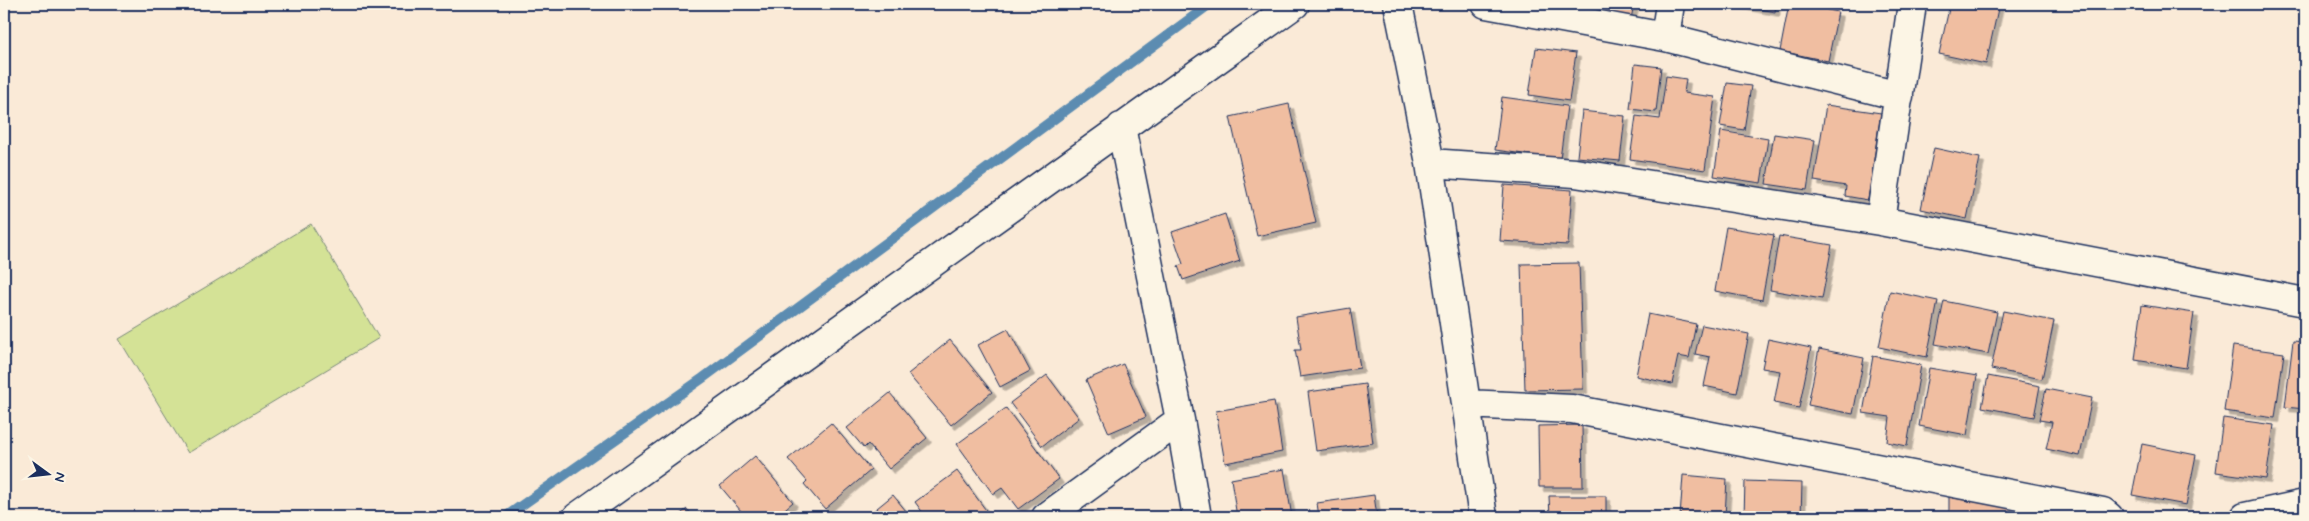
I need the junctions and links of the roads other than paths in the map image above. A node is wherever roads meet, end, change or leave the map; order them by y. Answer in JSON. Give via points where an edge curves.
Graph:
{"nodes":[{"id":1,"x":1295,"y":4,"type":"edge"},
{"id":2,"x":1398,"y":4,"type":"edge"},
{"id":3,"x":1486,"y":4,"type":"edge"},
{"id":4,"x":1670,"y":4,"type":"edge"},
{"id":5,"x":1912,"y":4,"type":"edge"},
{"id":6,"x":1665,"y":37,"type":"junction"},
{"id":7,"x":1899,"y":96,"type":"junction"},
{"id":8,"x":1120,"y":127,"type":"junction"},
{"id":9,"x":1430,"y":163,"type":"junction"},
{"id":10,"x":1880,"y":221,"type":"junction"},
{"id":11,"x":2305,"y":302,"type":"edge"},
{"id":12,"x":1466,"y":404,"type":"junction"},
{"id":13,"x":1180,"y":420,"type":"junction"},
{"id":14,"x":2305,"y":504,"type":"edge"},
{"id":15,"x":577,"y":517,"type":"edge"},
{"id":16,"x":1046,"y":517,"type":"edge"},
{"id":17,"x":1197,"y":517,"type":"edge"},
{"id":18,"x":1483,"y":517,"type":"edge"},
{"id":19,"x":2109,"y":517,"type":"edge"},
{"id":20,"x":2245,"y":517,"type":"edge"}],
"edges":[{"from":1,"to":8,"type":"street"},
{"from":2,"to":9,"type":"street"},
{"from":3,"to":6,"type":"street"},
{"from":4,"to":6,"type":"street"},
{"from":5,"to":7,"type":"street"},
{"from":6,"to":7,"type":"street"},
{"from":7,"to":10,"type":"street"},
{"from":8,"to":13,"type":"street"},
{"from":8,"to":15,"type":"street"},
{"from":9,"to":10,"type":"street","via":[[1575,173]]},
{"from":9,"to":12,"type":"street"},
{"from":10,"to":11,"type":"street"},
{"from":12,"to":18,"type":"street"},
{"from":12,"to":19,"type":"street","via":[[1572,409],[2103,512]]},
{"from":13,"to":16,"type":"street"},
{"from":13,"to":17,"type":"street"},
{"from":14,"to":20,"type":"street"}]}
